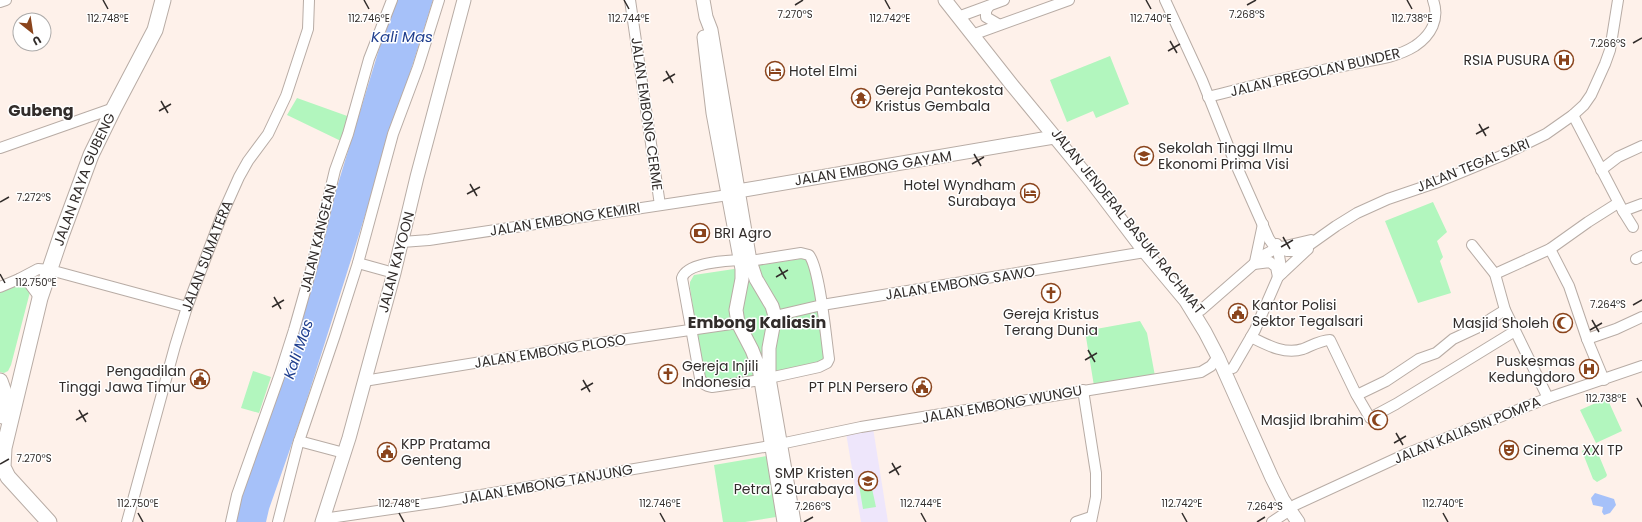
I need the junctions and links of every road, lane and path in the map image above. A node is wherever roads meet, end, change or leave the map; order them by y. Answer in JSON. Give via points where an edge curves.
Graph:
{"nodes":[{"id":1,"x":6,"y":0,"type":"edge"},
{"id":2,"x":163,"y":0,"type":"edge"},
{"id":3,"x":309,"y":0,"type":"edge"},
{"id":4,"x":392,"y":0,"type":"edge"},
{"id":5,"x":439,"y":0,"type":"edge"},
{"id":6,"x":464,"y":0,"type":"edge"},
{"id":7,"x":630,"y":0,"type":"edge"},
{"id":8,"x":703,"y":0,"type":"edge"},
{"id":9,"x":945,"y":0,"type":"edge"},
{"id":10,"x":1004,"y":0,"type":"edge"},
{"id":11,"x":1069,"y":0,"type":"edge"},
{"id":12,"x":1165,"y":0,"type":"edge"},
{"id":13,"x":1433,"y":0,"type":"edge"},
{"id":14,"x":1618,"y":0,"type":"edge"},
{"id":15,"x":0,"y":2,"type":"edge"},
{"id":16,"x":989,"y":6,"type":"junction"},
{"id":17,"x":958,"y":17,"type":"junction"},
{"id":18,"x":998,"y":24,"type":"junction"},
{"id":19,"x":976,"y":38,"type":"junction"},
{"id":20,"x":1208,"y":97,"type":"junction"},
{"id":21,"x":114,"y":108,"type":"junction"},
{"id":22,"x":1573,"y":115,"type":"junction"},
{"id":23,"x":1054,"y":137,"type":"junction"},
{"id":24,"x":1642,"y":146,"type":"edge"},
{"id":25,"x":0,"y":148,"type":"edge"},
{"id":26,"x":1600,"y":170,"type":"junction"},
{"id":27,"x":733,"y":193,"type":"junction"},
{"id":28,"x":1642,"y":204,"type":"edge"},
{"id":29,"x":660,"y":205,"type":"junction"},
{"id":30,"x":1618,"y":207,"type":"junction"},
{"id":31,"x":1263,"y":224,"type":"junction"},
{"id":32,"x":1633,"y":227,"type":"dead end"},
{"id":33,"x":1322,"y":236,"type":"junction"},
{"id":34,"x":402,"y":242,"type":"junction"},
{"id":35,"x":1280,"y":245,"type":"junction"},
{"id":36,"x":1472,"y":245,"type":"dead end"},
{"id":37,"x":1550,"y":249,"type":"junction"},
{"id":38,"x":1146,"y":252,"type":"junction"},
{"id":39,"x":745,"y":260,"type":"junction"},
{"id":40,"x":358,"y":263,"type":"junction"},
{"id":41,"x":1254,"y":263,"type":"junction"},
{"id":42,"x":50,"y":270,"type":"junction"},
{"id":43,"x":394,"y":273,"type":"junction"},
{"id":44,"x":1495,"y":274,"type":"junction"},
{"id":45,"x":1280,"y":275,"type":"junction"},
{"id":46,"x":19,"y":280,"type":"junction"},
{"id":47,"x":0,"y":287,"type":"edge"},
{"id":48,"x":40,"y":298,"type":"junction"},
{"id":49,"x":821,"y":300,"type":"junction"},
{"id":50,"x":187,"y":307,"type":"junction"},
{"id":51,"x":1201,"y":310,"type":"junction"},
{"id":52,"x":1505,"y":310,"type":"junction"},
{"id":53,"x":776,"y":316,"type":"junction"},
{"id":54,"x":1642,"y":317,"type":"edge"},
{"id":55,"x":738,"y":323,"type":"junction"},
{"id":56,"x":692,"y":329,"type":"junction"},
{"id":57,"x":1515,"y":331,"type":"junction"},
{"id":58,"x":1251,"y":337,"type":"junction"},
{"id":59,"x":1587,"y":339,"type":"junction"},
{"id":60,"x":1218,"y":357,"type":"junction"},
{"id":61,"x":1642,"y":366,"type":"edge"},
{"id":62,"x":23,"y":367,"type":"junction"},
{"id":63,"x":1233,"y":368,"type":"junction"},
{"id":64,"x":0,"y":374,"type":"edge"},
{"id":65,"x":765,"y":379,"type":"junction"},
{"id":66,"x":1604,"y":380,"type":"junction"},
{"id":67,"x":0,"y":381,"type":"edge"},
{"id":68,"x":364,"y":381,"type":"junction"},
{"id":69,"x":1083,"y":390,"type":"junction"},
{"id":70,"x":1357,"y":395,"type":"junction"},
{"id":71,"x":1548,"y":398,"type":"junction"},
{"id":72,"x":0,"y":430,"type":"edge"},
{"id":73,"x":299,"y":441,"type":"junction"},
{"id":74,"x":775,"y":445,"type":"junction"},
{"id":75,"x":344,"y":453,"type":"junction"},
{"id":76,"x":0,"y":484,"type":"edge"},
{"id":77,"x":1292,"y":507,"type":"junction"},
{"id":78,"x":1091,"y":520,"type":"edge"},
{"id":79,"x":322,"y":521,"type":"edge"},
{"id":80,"x":36,"y":522,"type":"edge"},
{"id":81,"x":49,"y":522,"type":"edge"},
{"id":82,"x":127,"y":522,"type":"edge"},
{"id":83,"x":230,"y":522,"type":"edge"},
{"id":84,"x":278,"y":522,"type":"edge"},
{"id":85,"x":784,"y":522,"type":"edge"},
{"id":86,"x":794,"y":522,"type":"edge"},
{"id":87,"x":1076,"y":522,"type":"edge"},
{"id":88,"x":1272,"y":522,"type":"edge"},
{"id":89,"x":1298,"y":522,"type":"edge"},
{"id":90,"x":1309,"y":522,"type":"edge"}],
"edges":[{"from":1,"to":15,"type":"street"},
{"from":2,"to":21,"type":"highway","name":"JALAN RAYA GUBENG","via":[[156,30]]},
{"from":3,"to":50,"type":"street","name":"JALAN SUMATERA","via":[[308,29],[286,96],[268,134],[239,177]]},
{"from":4,"to":83,"type":"street","name":"JALAN KANGEAN","via":[[369,59],[335,170],[294,330]]},
{"from":5,"to":40,"type":"street","via":[[393,134]]},
{"from":6,"to":34,"type":"main road","name":"JALAN KAYOON"},
{"from":7,"to":29,"type":"street","name":"JALAN EMBONG CERME"},
{"from":8,"to":27,"type":"main road","via":[[711,30]]},
{"from":9,"to":17,"type":"main road"},
{"from":10,"to":16,"type":"street"},
{"from":11,"to":18,"type":"street"},
{"from":12,"to":20,"type":"street"},
{"from":13,"to":20,"type":"street","name":"JALAN PREGOLAN BUNDER","via":[[1436,18],[1427,35],[1414,47],[1394,56]]},
{"from":14,"to":22,"type":"street","name":"JALAN TEGAL SARI","via":[[1610,50],[1605,64],[1591,95]]},
{"from":16,"to":17,"type":"street"},
{"from":16,"to":18,"type":"street","via":[[986,16]]},
{"from":17,"to":19,"type":"main road"},
{"from":18,"to":19,"type":"street"},
{"from":19,"to":23,"type":"main road","name":"JALAN JENDERAL BASUKI RACHMAT"},
{"from":19,"to":51,"type":"main road","name":"JALAN JENDERAL BASUKI RACHMAT","via":[[1086,167]]},
{"from":20,"to":31,"type":"street"},
{"from":21,"to":25,"type":"street"},
{"from":21,"to":42,"type":"highway","name":"JALAN RAYA GUBENG","via":[[91,156]]},
{"from":22,"to":26,"type":"street"},
{"from":22,"to":33,"type":"street","name":"JALAN TEGAL SARI","via":[[1546,134],[1521,147],[1466,171],[1376,204],[1345,220]]},
{"from":23,"to":27,"type":"main road","name":"JALAN EMBONG GAYAM"},
{"from":23,"to":38,"type":"main road","name":"JALAN JENDERAL BASUKI RACHMAT"},
{"from":24,"to":26,"type":"street","via":[[1618,157]]},
{"from":26,"to":30,"type":"street"},
{"from":27,"to":29,"type":"street","name":"JALAN EMBONG KEMIRI"},
{"from":27,"to":39,"type":"main road"},
{"from":28,"to":30,"type":"street"},
{"from":29,"to":34,"type":"street","name":"JALAN EMBONG KEMIRI"},
{"from":30,"to":32,"type":"street"},
{"from":30,"to":37,"type":"street"},
{"from":31,"to":35,"type":"street"},
{"from":31,"to":41,"type":"street"},
{"from":33,"to":35,"type":"street","via":[[1298,251],[1287,251]]},
{"from":33,"to":45,"type":"street"},
{"from":34,"to":43,"type":"main road","name":"JALAN KAYOON"},
{"from":35,"to":41,"type":"street"},
{"from":35,"to":45,"type":"street"},
{"from":36,"to":44,"type":"street"},
{"from":37,"to":44,"type":"street"},
{"from":37,"to":59,"type":"street","via":[[1569,286]]},
{"from":38,"to":49,"type":"street","name":"JALAN EMBONG SAWO"},
{"from":38,"to":60,"type":"main road","name":"JALAN JENDERAL BASUKI RACHMAT","via":[[1186,300]]},
{"from":39,"to":49,"type":"street","via":[[805,254],[814,264]]},
{"from":39,"to":53,"type":"main road"},
{"from":39,"to":55,"type":"main road","via":[[736,310]]},
{"from":39,"to":56,"type":"street","via":[[699,265],[684,274],[682,278]]},
{"from":40,"to":43,"type":"street"},
{"from":40,"to":73,"type":"street"},
{"from":41,"to":45,"type":"street","via":[[1270,262]]},
{"from":41,"to":51,"type":"street"},
{"from":42,"to":46,"type":"street","via":[[38,269]]},
{"from":42,"to":48,"type":"highway","name":"JALAN RAYA GUBENG"},
{"from":42,"to":50,"type":"street"},
{"from":43,"to":68,"type":"main road","name":"JALAN KAYOON"},
{"from":44,"to":52,"type":"street"},
{"from":45,"to":58,"type":"street"},
{"from":46,"to":47,"type":"street"},
{"from":46,"to":48,"type":"street","via":[[29,283]]},
{"from":48,"to":62,"type":"highway","name":"JALAN RAYA GUBENG"},
{"from":49,"to":53,"type":"street","name":"JALAN EMBONG SAWO"},
{"from":49,"to":65,"type":"street","via":[[827,363]]},
{"from":50,"to":82,"type":"street","name":"JALAN SUMATERA"},
{"from":51,"to":63,"type":"main road","name":"JALAN JENDERAL BASUKI RACHMAT"},
{"from":52,"to":57,"type":"street"},
{"from":52,"to":70,"type":"street","via":[[1484,325],[1453,339],[1436,353],[1419,359],[1386,381]]},
{"from":53,"to":65,"type":"main road"},
{"from":54,"to":59,"type":"street"},
{"from":55,"to":56,"type":"street","name":"JALAN EMBONG PLOSO"},
{"from":55,"to":65,"type":"main road"},
{"from":56,"to":65,"type":"street","via":[[700,378],[706,386]]},
{"from":56,"to":68,"type":"street","name":"JALAN EMBONG PLOSO"},
{"from":57,"to":70,"type":"street","via":[[1372,417],[1368,417]]},
{"from":57,"to":71,"type":"street"},
{"from":58,"to":63,"type":"street"},
{"from":58,"to":70,"type":"street","via":[[1269,346],[1288,351],[1330,340]]},
{"from":59,"to":66,"type":"street"},
{"from":60,"to":69,"type":"street","name":"JALAN EMBONG WUNGU","via":[[1211,366],[1201,372]]},
{"from":60,"to":77,"type":"main road","name":"JALAN JENDERAL BASUKI RACHMAT","via":[[1272,478]]},
{"from":61,"to":66,"type":"street","name":"JALAN KALIASIN POMPA"},
{"from":62,"to":64,"type":"highway","via":[[13,374]]},
{"from":62,"to":81,"type":"highway","via":[[4,448],[3,467],[12,483]]},
{"from":63,"to":77,"type":"main road","name":"JALAN JENDERAL BASUKI RACHMAT"},
{"from":65,"to":74,"type":"main road"},
{"from":66,"to":71,"type":"street","name":"JALAN KALIASIN POMPA"},
{"from":67,"to":72,"type":"highway","via":[[6,398]]},
{"from":68,"to":75,"type":"main road","name":"JALAN KAYOON"},
{"from":69,"to":74,"type":"street","name":"JALAN EMBONG WUNGU","via":[[861,427]]},
{"from":69,"to":78,"type":"street","via":[[1096,473],[1096,497]]},
{"from":71,"to":77,"type":"street","name":"JALAN KALIASIN POMPA","via":[[1408,453]]},
{"from":73,"to":75,"type":"street"},
{"from":73,"to":84,"type":"street"},
{"from":74,"to":79,"type":"street","name":"JALAN EMBONG TANJUNG"},
{"from":74,"to":85,"type":"main road"},
{"from":74,"to":86,"type":"main road"},
{"from":75,"to":79,"type":"main road","name":"JALAN KAYOON"},
{"from":76,"to":80,"type":"highway"},
{"from":77,"to":88,"type":"street","name":"JALAN KALIASIN POMPA"},
{"from":77,"to":89,"type":"main road","name":"JALAN JENDERAL BASUKI RACHMAT"},
{"from":77,"to":90,"type":"main road","name":"JALAN JENDERAL BASUKI RACHMAT"},
{"from":78,"to":87,"type":"street"}]}
